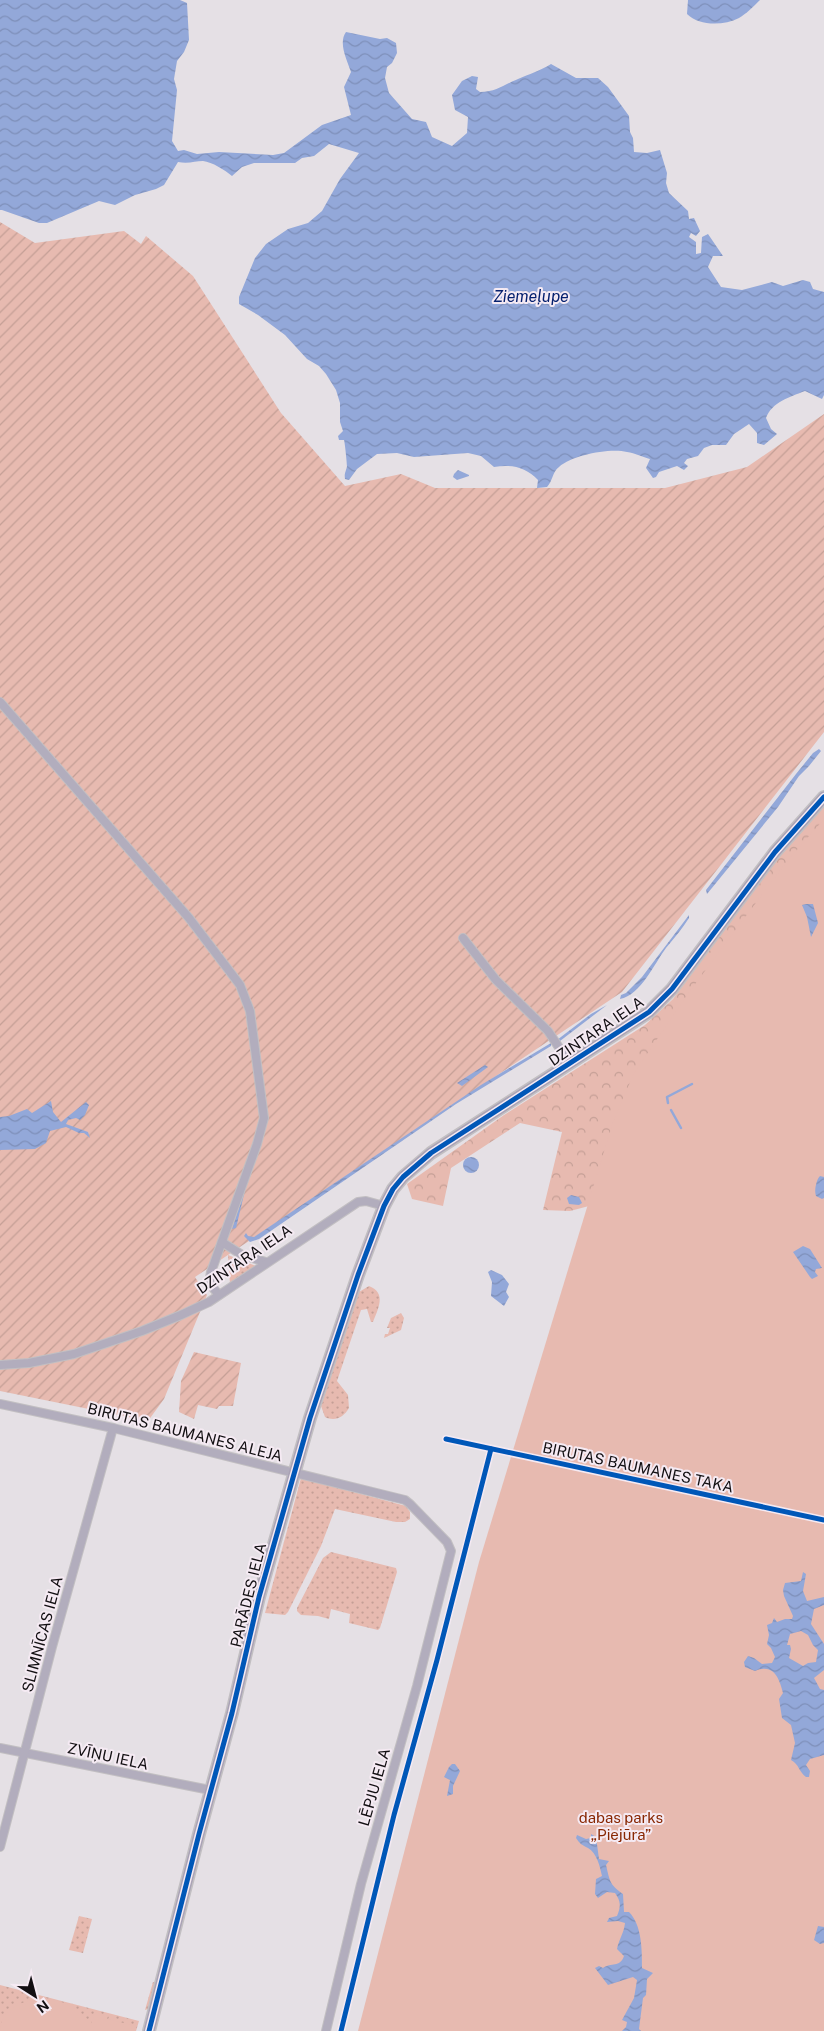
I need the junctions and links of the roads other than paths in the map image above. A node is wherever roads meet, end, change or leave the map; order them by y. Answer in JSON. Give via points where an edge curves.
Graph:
{"nodes":[{"id":1,"x":0,"y":702,"type":"edge"},
{"id":2,"x":824,"y":797,"type":"edge"},
{"id":3,"x":463,"y":938,"type":"dead end"},
{"id":4,"x":570,"y":1064,"type":"junction"},
{"id":5,"x":403,"y":1177,"type":"joint"},
{"id":6,"x":384,"y":1206,"type":"junction"},
{"id":7,"x":222,"y":1242,"type":"junction"},
{"id":8,"x":266,"y":1262,"type":"junction"},
{"id":9,"x":219,"y":1295,"type":"junction"},
{"id":10,"x":0,"y":1365,"type":"edge"},
{"id":11,"x":0,"y":1404,"type":"edge"},
{"id":12,"x":113,"y":1428,"type":"junction"},
{"id":13,"x":294,"y":1473,"type":"junction"},
{"id":14,"x":450,"y":1552,"type":"joint"},
{"id":15,"x":0,"y":1748,"type":"edge"},
{"id":16,"x":24,"y":1752,"type":"junction"},
{"id":17,"x":210,"y":1790,"type":"junction"},
{"id":18,"x":0,"y":1847,"type":"edge"},
{"id":19,"x":149,"y":2031,"type":"edge"},
{"id":20,"x":326,"y":2031,"type":"edge"}],
"edges":[{"from":1,"to":7,"type":"street","via":[[189,918],[240,984],[250,1011],[264,1118]]},
{"from":2,"to":4,"type":"street","name":"DZINTARA IELA","via":[[775,852],[672,989],[649,1012]]},
{"from":3,"to":4,"type":"street","via":[[496,980],[548,1031]]},
{"from":4,"to":5,"type":"street","name":"DZINTARA IELA","via":[[431,1153]]},
{"from":5,"to":6,"type":"street","name":"PARĀDES IELA"},
{"from":6,"to":8,"type":"street","name":"DZINTARA IELA","via":[[358,1202]]},
{"from":6,"to":13,"type":"street","name":"PARĀDES IELA","via":[[337,1336]]},
{"from":7,"to":8,"type":"street","via":[[242,1255]]},
{"from":7,"to":9,"type":"street","via":[[209,1283]]},
{"from":8,"to":9,"type":"street","name":"DZINTARA IELA"},
{"from":9,"to":10,"type":"street","name":"DZINTARA IELA","via":[[181,1315],[74,1354]]},
{"from":11,"to":12,"type":"street","name":"BIRUTAS BAUMANES ALEJA"},
{"from":12,"to":13,"type":"street","name":"BIRUTAS BAUMANES ALEJA"},
{"from":12,"to":16,"type":"street","name":"SLIMNĪCAS IELA"},
{"from":13,"to":14,"type":"street","name":"BIRUTAS BAUMANES ALEJA","via":[[405,1500],[447,1542]]},
{"from":13,"to":17,"type":"street","name":"PARĀDES IELA"},
{"from":14,"to":20,"type":"street","name":"LĒPJU IELA","via":[[417,1686],[361,1884]]},
{"from":15,"to":16,"type":"street","name":"ZVĪŅU IELA"},
{"from":16,"to":17,"type":"street","name":"ZVĪŅU IELA"},
{"from":16,"to":18,"type":"street","name":"SLIMNĪCAS IELA"},
{"from":17,"to":19,"type":"street","name":"PARĀDES IELA"}]}
